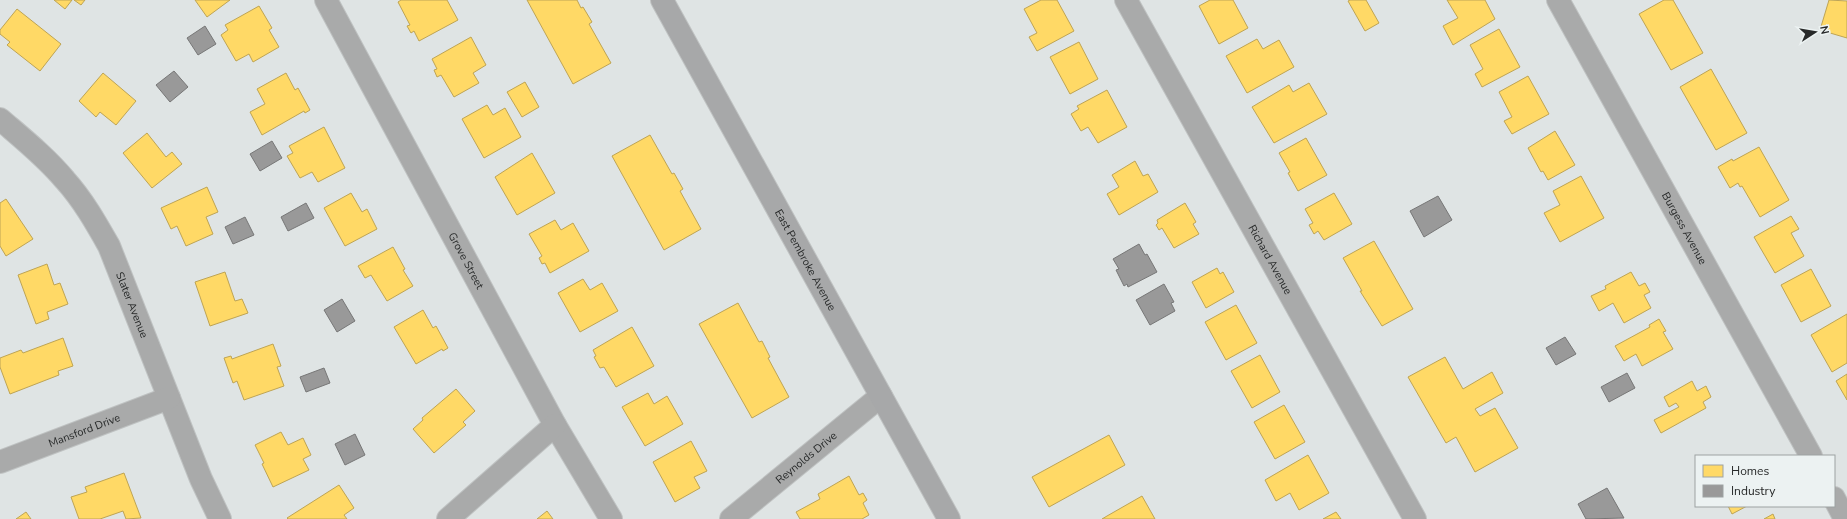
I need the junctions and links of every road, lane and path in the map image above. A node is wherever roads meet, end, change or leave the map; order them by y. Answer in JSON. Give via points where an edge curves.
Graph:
{"nodes":[{"id":1,"x":326,"y":0,"type":"edge"},
{"id":2,"x":662,"y":0,"type":"edge"},
{"id":3,"x":1126,"y":0,"type":"edge"},
{"id":4,"x":1558,"y":0,"type":"edge"},
{"id":5,"x":0,"y":119,"type":"edge"},
{"id":6,"x":881,"y":396,"type":"junction"},
{"id":7,"x":169,"y":398,"type":"junction"},
{"id":8,"x":556,"y":425,"type":"junction"},
{"id":9,"x":1810,"y":455,"type":"edge"},
{"id":10,"x":0,"y":462,"type":"edge"},
{"id":11,"x":1835,"y":500,"type":"edge"},
{"id":12,"x":220,"y":519,"type":"edge"},
{"id":13,"x":448,"y":519,"type":"edge"},
{"id":14,"x":611,"y":519,"type":"edge"},
{"id":15,"x":731,"y":519,"type":"edge"},
{"id":16,"x":950,"y":519,"type":"edge"},
{"id":17,"x":1415,"y":519,"type":"edge"},
{"id":18,"x":1845,"y":519,"type":"edge"}],
"edges":[{"from":1,"to":8,"type":"street","name":"Grove Street"},
{"from":2,"to":6,"type":"main road","name":"East Pembroke Avenue"},
{"from":3,"to":17,"type":"street","name":"Richard Avenue"},
{"from":4,"to":9,"type":"street","name":"Burgess Avenue"},
{"from":5,"to":7,"type":"street","name":"Slater Avenue","via":[[65,180],[89,212],[112,254]]},
{"from":6,"to":15,"type":"street","name":"Reynolds Drive"},
{"from":6,"to":16,"type":"main road","name":"East Pembroke Avenue"},
{"from":7,"to":10,"type":"street","name":"Mansford Drive"},
{"from":7,"to":12,"type":"street","name":"Slater Avenue"},
{"from":8,"to":13,"type":"street"},
{"from":8,"to":14,"type":"street","name":"Grove Street"},
{"from":11,"to":18,"type":"street"}]}
